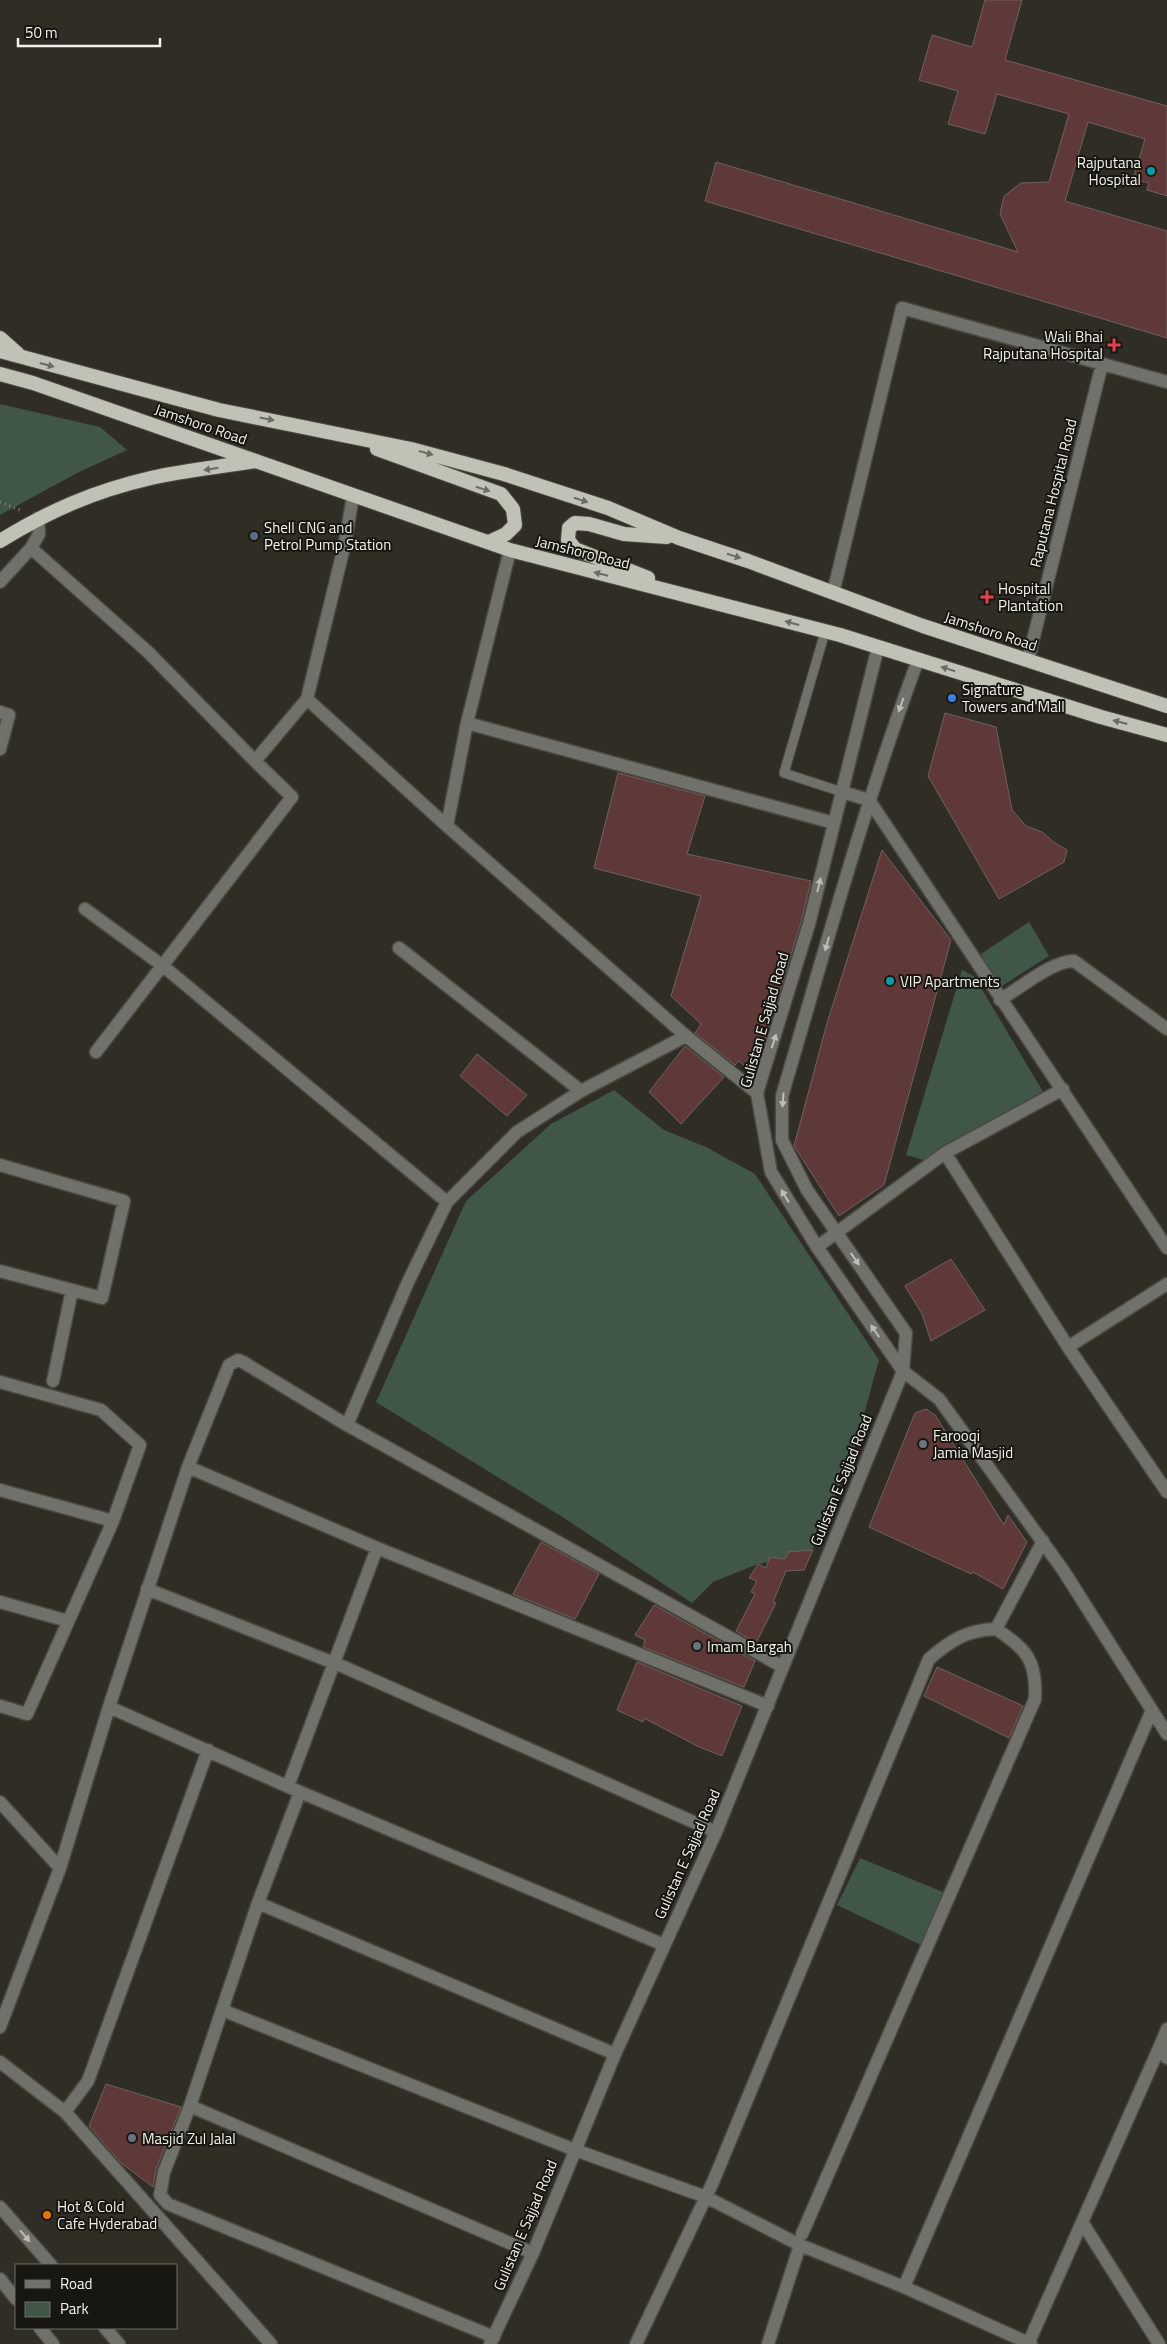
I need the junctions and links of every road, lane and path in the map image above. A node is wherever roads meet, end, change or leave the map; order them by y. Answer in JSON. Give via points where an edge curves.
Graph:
{"nodes":[{"id":1,"x":0,"y":338,"type":"edge"},
{"id":2,"x":0,"y":351,"type":"edge"},
{"id":3,"x":24,"y":358,"type":"junction"},
{"id":4,"x":1102,"y":364,"type":"junction"},
{"id":5,"x":0,"y":374,"type":"edge"},
{"id":6,"x":1167,"y":382,"type":"edge"},
{"id":7,"x":339,"y":434,"type":"junction"},
{"id":8,"x":259,"y":461,"type":"junction"},
{"id":9,"x":352,"y":496,"type":"junction"},
{"id":10,"x":38,"y":518,"type":"junction"},
{"id":11,"x":679,"y":538,"type":"junction"},
{"id":12,"x":0,"y":541,"type":"edge"},
{"id":13,"x":489,"y":542,"type":"junction"},
{"id":14,"x":31,"y":548,"type":"junction"},
{"id":15,"x":510,"y":550,"type":"junction"},
{"id":16,"x":0,"y":582,"type":"edge"},
{"id":17,"x":833,"y":593,"type":"junction"},
{"id":18,"x":714,"y":602,"type":"junction"},
{"id":19,"x":826,"y":632,"type":"junction"},
{"id":20,"x":878,"y":647,"type":"junction"},
{"id":21,"x":918,"y":660,"type":"junction"},
{"id":22,"x":1028,"y":660,"type":"junction"},
{"id":23,"x":307,"y":699,"type":"junction"},
{"id":24,"x":1167,"y":706,"type":"edge"},
{"id":25,"x":0,"y":712,"type":"edge"},
{"id":26,"x":467,"y":723,"type":"junction"},
{"id":27,"x":1167,"y":735,"type":"edge"},
{"id":28,"x":0,"y":749,"type":"edge"},
{"id":29,"x":255,"y":761,"type":"junction"},
{"id":30,"x":842,"y":792,"type":"junction"},
{"id":31,"x":869,"y":800,"type":"junction"},
{"id":32,"x":834,"y":823,"type":"junction"},
{"id":33,"x":447,"y":826,"type":"junction"},
{"id":34,"x":85,"y":909,"type":"dead end"},
{"id":35,"x":399,"y":948,"type":"dead end"},
{"id":36,"x":163,"y":966,"type":"junction"},
{"id":37,"x":1000,"y":1000,"type":"junction"},
{"id":38,"x":1167,"y":1029,"type":"edge"},
{"id":39,"x":686,"y":1036,"type":"junction"},
{"id":40,"x":96,"y":1052,"type":"dead end"},
{"id":41,"x":1063,"y":1089,"type":"junction"},
{"id":42,"x":581,"y":1091,"type":"junction"},
{"id":43,"x":757,"y":1092,"type":"junction"},
{"id":44,"x":945,"y":1153,"type":"junction"},
{"id":45,"x":0,"y":1165,"type":"edge"},
{"id":46,"x":447,"y":1202,"type":"junction"},
{"id":47,"x":837,"y":1233,"type":"junction"},
{"id":48,"x":817,"y":1248,"type":"junction"},
{"id":49,"x":1167,"y":1248,"type":"edge"},
{"id":50,"x":0,"y":1271,"type":"edge"},
{"id":51,"x":1167,"y":1284,"type":"edge"},
{"id":52,"x":72,"y":1290,"type":"junction"},
{"id":53,"x":1068,"y":1347,"type":"junction"},
{"id":54,"x":903,"y":1372,"type":"junction"},
{"id":55,"x":53,"y":1381,"type":"dead end"},
{"id":56,"x":0,"y":1382,"type":"edge"},
{"id":57,"x":347,"y":1425,"type":"junction"},
{"id":58,"x":188,"y":1467,"type":"junction"},
{"id":59,"x":0,"y":1490,"type":"edge"},
{"id":60,"x":1167,"y":1492,"type":"edge"},
{"id":61,"x":113,"y":1520,"type":"junction"},
{"id":62,"x":1043,"y":1541,"type":"junction"},
{"id":63,"x":377,"y":1548,"type":"junction"},
{"id":64,"x":147,"y":1589,"type":"junction"},
{"id":65,"x":0,"y":1602,"type":"edge"},
{"id":66,"x":68,"y":1621,"type":"junction"},
{"id":67,"x":996,"y":1629,"type":"junction"},
{"id":68,"x":333,"y":1662,"type":"junction"},
{"id":69,"x":783,"y":1667,"type":"junction"},
{"id":70,"x":0,"y":1706,"type":"edge"},
{"id":71,"x":768,"y":1706,"type":"junction"},
{"id":72,"x":109,"y":1708,"type":"junction"},
{"id":73,"x":1152,"y":1710,"type":"junction"},
{"id":74,"x":1167,"y":1734,"type":"edge"},
{"id":75,"x":208,"y":1750,"type":"junction"},
{"id":76,"x":288,"y":1786,"type":"junction"},
{"id":77,"x":300,"y":1792,"type":"junction"},
{"id":78,"x":0,"y":1802,"type":"edge"},
{"id":79,"x":716,"y":1832,"type":"junction"},
{"id":80,"x":60,"y":1868,"type":"junction"},
{"id":81,"x":258,"y":1903,"type":"junction"},
{"id":82,"x":664,"y":1945,"type":"junction"},
{"id":83,"x":222,"y":2010,"type":"junction"},
{"id":84,"x":0,"y":2027,"type":"edge"},
{"id":85,"x":1167,"y":2029,"type":"edge"},
{"id":86,"x":1160,"y":2046,"type":"junction"},
{"id":87,"x":615,"y":2054,"type":"junction"},
{"id":88,"x":1167,"y":2058,"type":"edge"},
{"id":89,"x":0,"y":2062,"type":"edge"},
{"id":90,"x":190,"y":2106,"type":"junction"},
{"id":91,"x":65,"y":2112,"type":"junction"},
{"id":92,"x":575,"y":2150,"type":"junction"},
{"id":93,"x":706,"y":2196,"type":"junction"},
{"id":94,"x":0,"y":2207,"type":"edge"},
{"id":95,"x":1082,"y":2222,"type":"junction"},
{"id":96,"x":801,"y":2239,"type":"junction"},
{"id":97,"x":533,"y":2253,"type":"junction"},
{"id":98,"x":50,"y":2264,"type":"edge"},
{"id":99,"x":0,"y":2279,"type":"edge"},
{"id":100,"x":904,"y":2287,"type":"junction"},
{"id":101,"x":15,"y":2298,"type":"edge"},
{"id":102,"x":41,"y":2329,"type":"edge"},
{"id":103,"x":106,"y":2329,"type":"edge"},
{"id":104,"x":492,"y":2340,"type":"edge"},
{"id":105,"x":269,"y":2341,"type":"edge"},
{"id":106,"x":1030,"y":2343,"type":"edge"},
{"id":107,"x":53,"y":2344,"type":"edge"},
{"id":108,"x":119,"y":2344,"type":"edge"},
{"id":109,"x":281,"y":2344,"type":"edge"},
{"id":110,"x":636,"y":2344,"type":"edge"},
{"id":111,"x":768,"y":2344,"type":"edge"},
{"id":112,"x":1159,"y":2344,"type":"edge"}],
"edges":[{"from":1,"to":3,"type":"highway"},
{"from":2,"to":3,"type":"highway","name":"Jamshoro Road"},
{"from":3,"to":7,"type":"highway","name":"Jamshoro Road","one_way":true,"via":[[219,410]]},
{"from":4,"to":6,"type":"street"},
{"from":4,"to":17,"type":"street","via":[[902,308]]},
{"from":4,"to":22,"type":"street","name":"Raputana Hospital Road"},
{"from":5,"to":8,"type":"highway","name":"Jamshoro Road"},
{"from":7,"to":11,"type":"highway","name":"Jamshoro Road","one_way":true,"via":[[504,474],[608,508]]},
{"from":7,"to":13,"type":"highway","one_way":true,"via":[[501,494],[513,508],[515,525],[506,534]]},
{"from":8,"to":9,"type":"highway","name":"Jamshoro Road"},
{"from":8,"to":10,"type":"highway","one_way":true,"via":[[151,478],[92,495]]},
{"from":9,"to":13,"type":"highway","name":"Jamshoro Road"},
{"from":9,"to":23,"type":"street","via":[[345,543]]},
{"from":10,"to":12,"type":"highway"},
{"from":10,"to":14,"type":"street","via":[[39,534]]},
{"from":11,"to":17,"type":"highway","name":"Jamshoro Road","one_way":true},
{"from":11,"to":18,"type":"highway","via":[[624,534],[575,523],[569,528],[568,540],[575,549],[589,556]]},
{"from":13,"to":15,"type":"highway","name":"Jamshoro Road"},
{"from":14,"to":16,"type":"street"},
{"from":14,"to":29,"type":"street","via":[[148,652]]},
{"from":18,"to":15,"type":"highway","name":"Jamshoro Road","one_way":true},
{"from":15,"to":26,"type":"street"},
{"from":17,"to":22,"type":"highway","name":"Jamshoro Road"},
{"from":19,"to":18,"type":"highway","name":"Jamshoro Road","one_way":true},
{"from":19,"to":20,"type":"highway","name":"Jamshoro Road"},
{"from":19,"to":30,"type":"lane","via":[[784,773]]},
{"from":20,"to":21,"type":"highway","name":"Jamshoro Road"},
{"from":20,"to":30,"type":"street","name":"Gulistan E Sajjad Road"},
{"from":27,"to":21,"type":"highway","name":"Jamshoro Road","one_way":true},
{"from":21,"to":31,"type":"street","name":"Gulistan E Sajjad Road","one_way":true},
{"from":22,"to":24,"type":"highway","name":"Jamshoro Road"},
{"from":23,"to":29,"type":"street"},
{"from":23,"to":33,"type":"street"},
{"from":25,"to":28,"type":"street","via":[[9,715]]},
{"from":26,"to":32,"type":"street"},
{"from":26,"to":33,"type":"street"},
{"from":29,"to":36,"type":"street","via":[[292,797]]},
{"from":30,"to":31,"type":"street"},
{"from":30,"to":32,"type":"street","name":"Gulistan E Sajjad Road"},
{"from":31,"to":37,"type":"street","via":[[970,949]]},
{"from":31,"to":47,"type":"street","name":"Gulistan E Sajjad Road","one_way":true,"via":[[782,1096],[782,1140],[807,1190]]},
{"from":43,"to":32,"type":"street","name":"Gulistan E Sajjad Road","one_way":true,"via":[[809,924]]},
{"from":33,"to":39,"type":"street"},
{"from":34,"to":36,"type":"street"},
{"from":35,"to":42,"type":"street"},
{"from":36,"to":40,"type":"street"},
{"from":36,"to":46,"type":"street"},
{"from":37,"to":38,"type":"street","via":[[1064,961],[1074,961]]},
{"from":37,"to":41,"type":"street"},
{"from":39,"to":42,"type":"street"},
{"from":39,"to":43,"type":"street"},
{"from":41,"to":44,"type":"street"},
{"from":41,"to":49,"type":"street"},
{"from":42,"to":46,"type":"street","via":[[517,1132]]},
{"from":48,"to":43,"type":"street","name":"Gulistan E Sajjad Road","one_way":true,"via":[[770,1172]]},
{"from":44,"to":47,"type":"street"},
{"from":44,"to":53,"type":"street"},
{"from":45,"to":52,"type":"street","via":[[124,1201],[102,1298]]},
{"from":46,"to":57,"type":"street","via":[[408,1282]]},
{"from":47,"to":48,"type":"street"},
{"from":47,"to":54,"type":"street","name":"Gulistan E Sajjad Road","one_way":true,"via":[[906,1333]]},
{"from":54,"to":48,"type":"street","name":"Gulistan E Sajjad Road","one_way":true},
{"from":50,"to":52,"type":"street"},
{"from":51,"to":53,"type":"street"},
{"from":52,"to":55,"type":"street"},
{"from":53,"to":60,"type":"street"},
{"from":54,"to":62,"type":"street","via":[[939,1399]]},
{"from":54,"to":69,"type":"street","name":"Gulistan E Sajjad Road"},
{"from":56,"to":61,"type":"street","via":[[100,1410],[140,1445]]},
{"from":57,"to":58,"type":"street","via":[[238,1360],[229,1365]]},
{"from":57,"to":69,"type":"street"},
{"from":58,"to":63,"type":"street"},
{"from":58,"to":64,"type":"street"},
{"from":59,"to":61,"type":"street"},
{"from":61,"to":66,"type":"street"},
{"from":62,"to":67,"type":"street"},
{"from":62,"to":73,"type":"street"},
{"from":63,"to":68,"type":"street"},
{"from":63,"to":71,"type":"street"},
{"from":64,"to":68,"type":"street"},
{"from":64,"to":72,"type":"street"},
{"from":65,"to":66,"type":"street"},
{"from":66,"to":70,"type":"street","via":[[27,1714]]},
{"from":67,"to":93,"type":"street","via":[[962,1635],[929,1659]]},
{"from":67,"to":96,"type":"street","via":[[1015,1641],[1030,1660],[1036,1678],[1035,1698]]},
{"from":68,"to":76,"type":"street"},
{"from":68,"to":79,"type":"street"},
{"from":69,"to":71,"type":"street","name":"Gulistan E Sajjad Road"},
{"from":71,"to":79,"type":"street","name":"Gulistan E Sajjad Road"},
{"from":72,"to":75,"type":"street"},
{"from":72,"to":80,"type":"street"},
{"from":73,"to":74,"type":"street"},
{"from":73,"to":100,"type":"street"},
{"from":75,"to":76,"type":"street"},
{"from":75,"to":91,"type":"street","via":[[88,2081]]},
{"from":76,"to":77,"type":"street"},
{"from":77,"to":81,"type":"street"},
{"from":77,"to":82,"type":"street"},
{"from":78,"to":80,"type":"street"},
{"from":79,"to":82,"type":"street","name":"Gulistan E Sajjad Road"},
{"from":80,"to":84,"type":"street"},
{"from":81,"to":83,"type":"street"},
{"from":81,"to":87,"type":"street"},
{"from":82,"to":87,"type":"street","name":"Gulistan E Sajjad Road"},
{"from":83,"to":90,"type":"street"},
{"from":83,"to":92,"type":"street"},
{"from":85,"to":86,"type":"street"},
{"from":86,"to":88,"type":"street"},
{"from":86,"to":95,"type":"street"},
{"from":87,"to":92,"type":"street","name":"Gulistan E Sajjad Road"},
{"from":89,"to":91,"type":"street"},
{"from":90,"to":97,"type":"street"},
{"from":90,"to":104,"type":"street","via":[[161,2183],[160,2194],[168,2204]]},
{"from":91,"to":105,"type":"street"},
{"from":92,"to":93,"type":"street"},
{"from":92,"to":97,"type":"street","name":"Gulistan E Sajjad Road"},
{"from":93,"to":96,"type":"street"},
{"from":93,"to":110,"type":"street"},
{"from":94,"to":98,"type":"street","one_way":true},
{"from":95,"to":106,"type":"street"},
{"from":95,"to":112,"type":"street"},
{"from":96,"to":100,"type":"street"},
{"from":96,"to":111,"type":"street"},
{"from":97,"to":104,"type":"street","name":"Gulistan E Sajjad Road"},
{"from":99,"to":101,"type":"street"},
{"from":100,"to":106,"type":"street"},
{"from":102,"to":107,"type":"street"},
{"from":103,"to":108,"type":"street"},
{"from":105,"to":109,"type":"street"}]}
